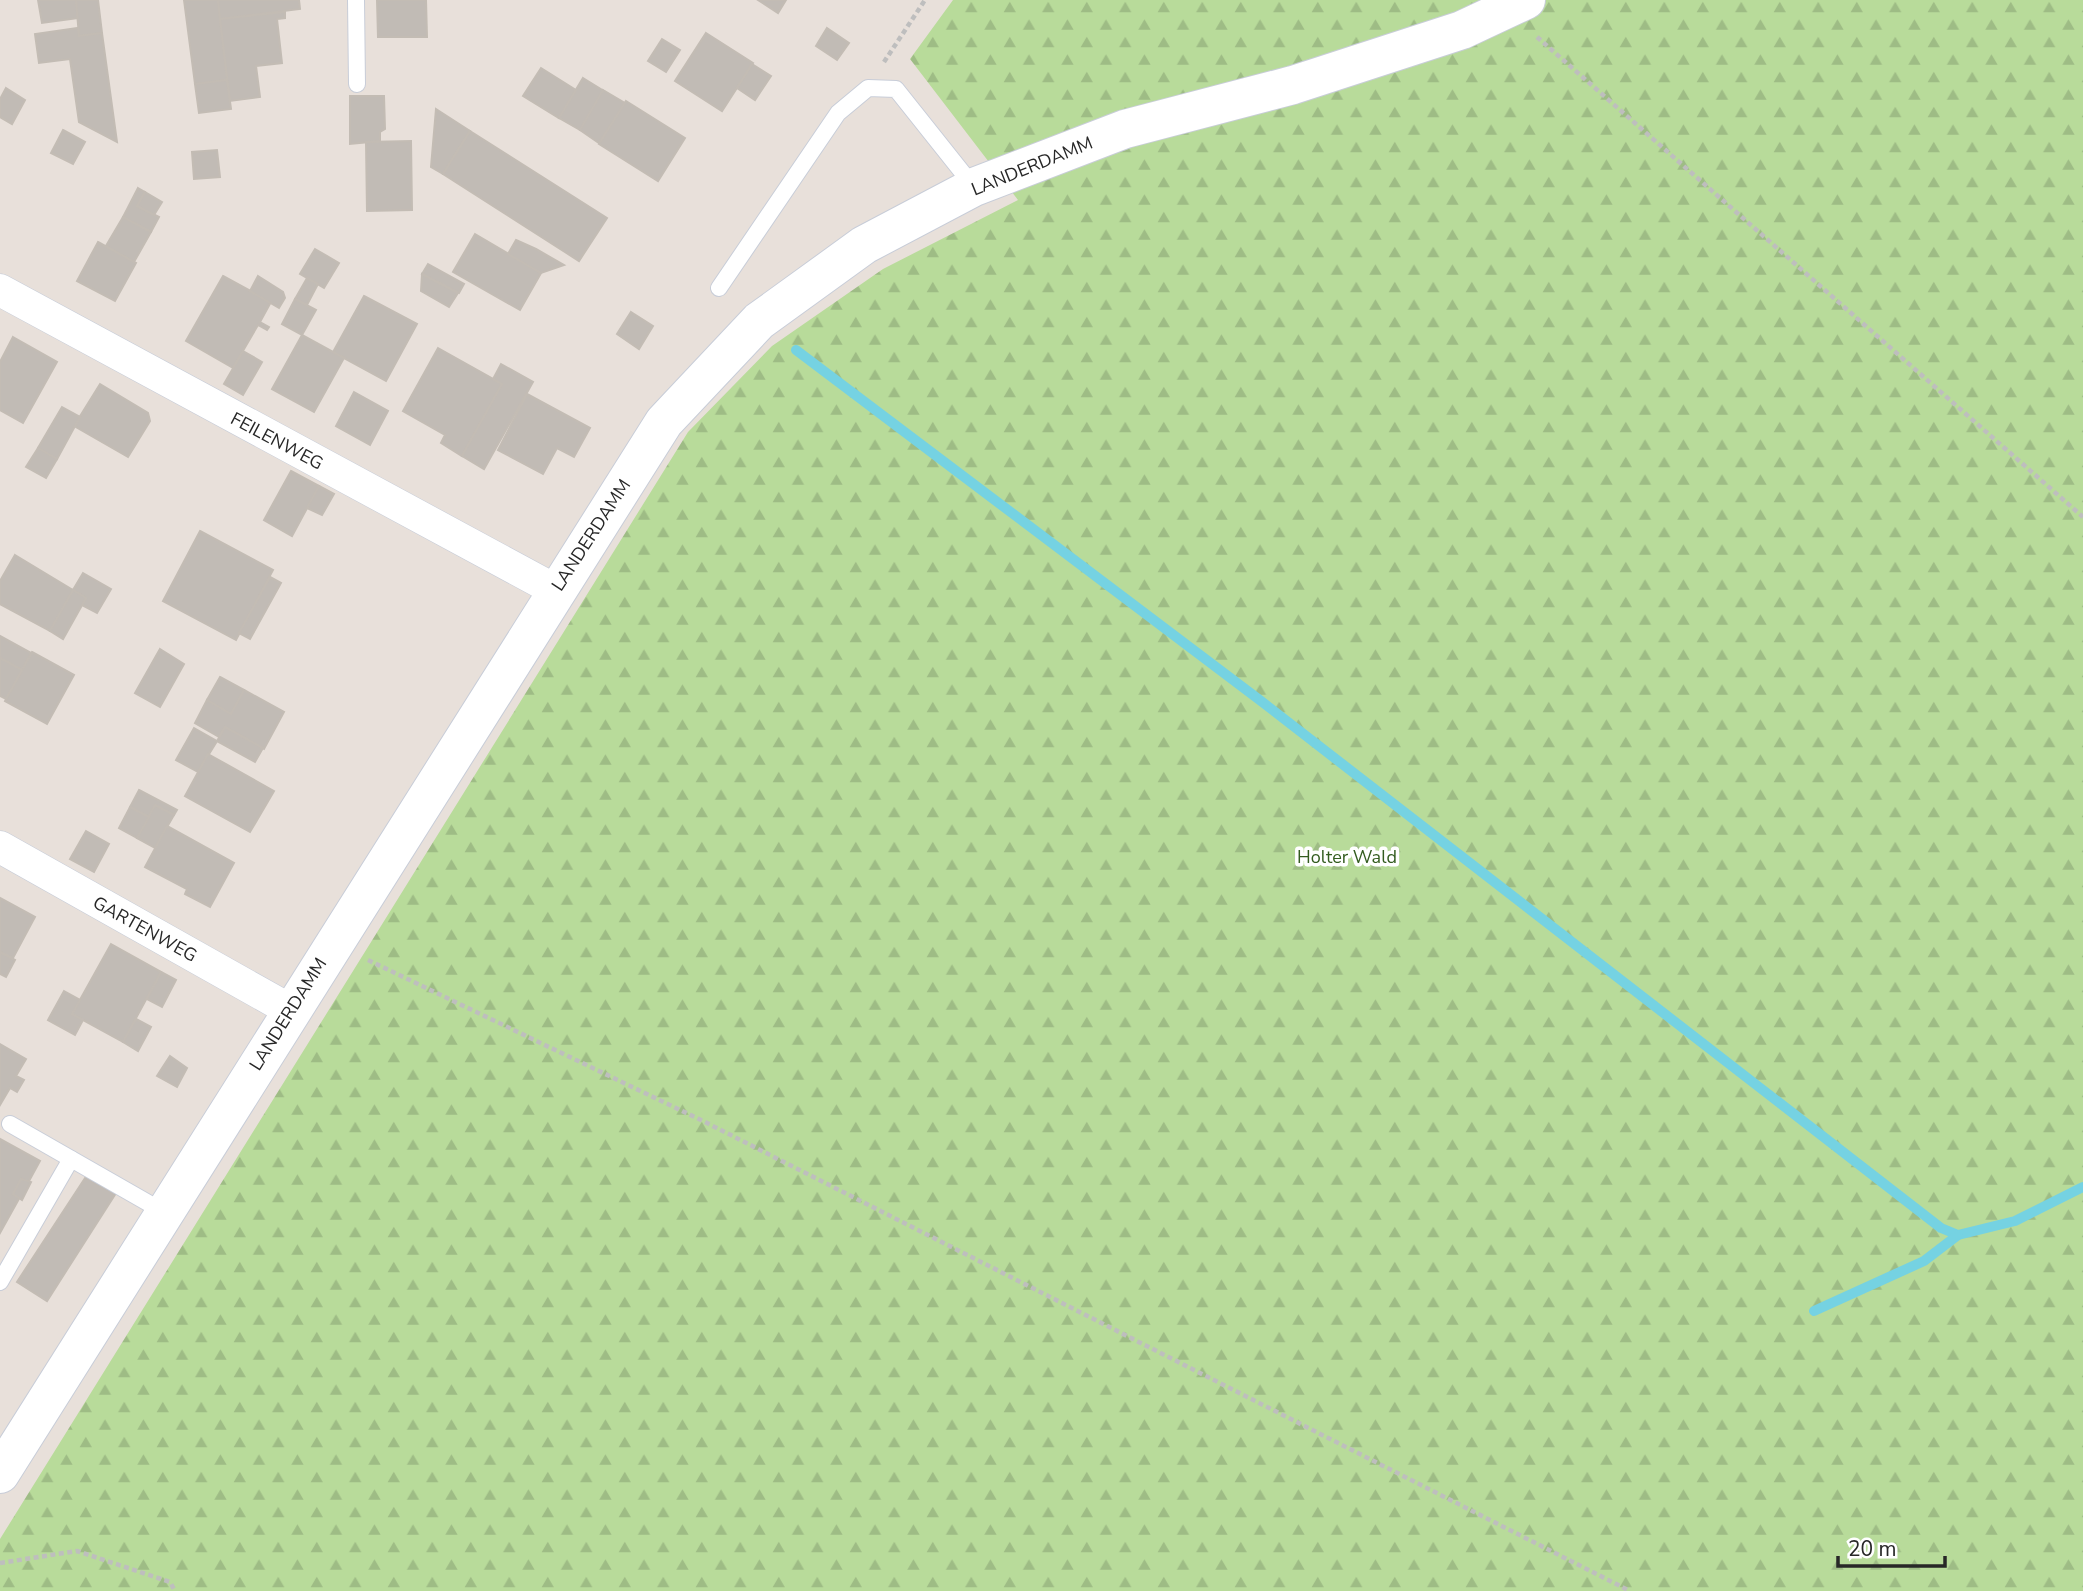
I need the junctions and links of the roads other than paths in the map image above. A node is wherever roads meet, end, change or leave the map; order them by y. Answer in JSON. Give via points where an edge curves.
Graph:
{"nodes":[{"id":1,"x":356,"y":0,"type":"edge"},
{"id":2,"x":1516,"y":5,"type":"edge"},
{"id":3,"x":357,"y":84,"type":"dead end"},
{"id":4,"x":974,"y":187,"type":"junction"},
{"id":5,"x":719,"y":288,"type":"dead end"},
{"id":6,"x":0,"y":290,"type":"edge"},
{"id":7,"x":555,"y":590,"type":"junction"},
{"id":8,"x":0,"y":847,"type":"edge"},
{"id":9,"x":290,"y":1010,"type":"junction"},
{"id":10,"x":10,"y":1124,"type":"dead end"},
{"id":11,"x":71,"y":1159,"type":"junction"},
{"id":12,"x":164,"y":1212,"type":"junction"},
{"id":13,"x":0,"y":1282,"type":"edge"},
{"id":14,"x":0,"y":1474,"type":"edge"}],
"edges":[{"from":1,"to":3,"type":"lane"},
{"from":2,"to":4,"type":"main road","name":"LANDERDAMM","via":[[1462,30],[1293,85],[1125,129]]},
{"from":4,"to":5,"type":"lane","via":[[896,89],[867,88],[838,113]]},
{"from":4,"to":7,"type":"main road","name":"LANDERDAMM","via":[[864,245],[760,321],[664,422]]},
{"from":6,"to":7,"type":"street","name":"FEILENWEG"},
{"from":7,"to":9,"type":"main road","name":"LANDERDAMM"},
{"from":8,"to":9,"type":"street","name":"GARTENWEG"},
{"from":9,"to":12,"type":"main road","name":"LANDERDAMM"},
{"from":10,"to":11,"type":"lane"},
{"from":11,"to":12,"type":"lane"},
{"from":11,"to":13,"type":"lane"},
{"from":12,"to":14,"type":"main road","name":"LANDERDAMM"}]}
